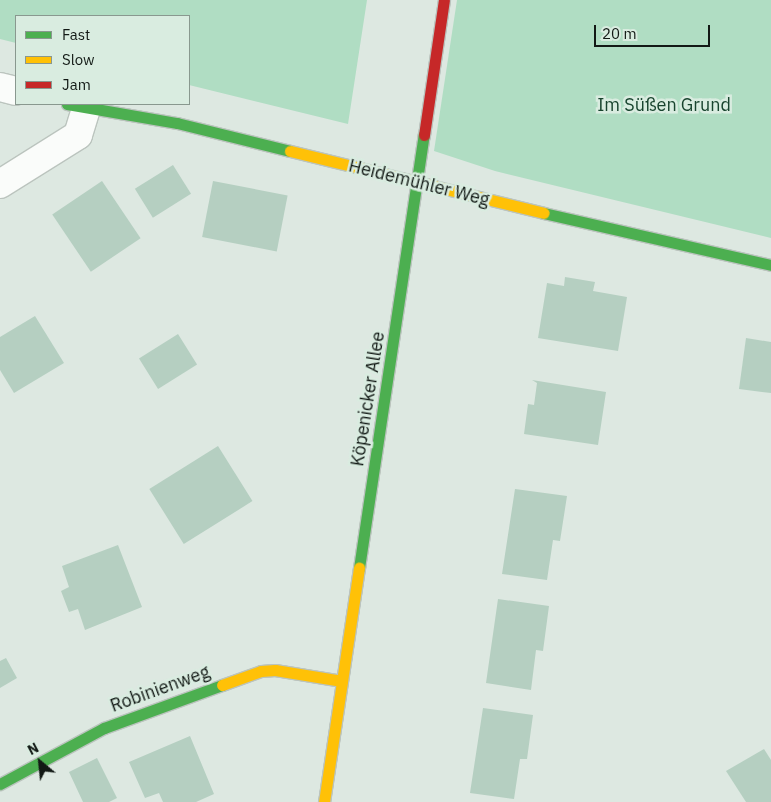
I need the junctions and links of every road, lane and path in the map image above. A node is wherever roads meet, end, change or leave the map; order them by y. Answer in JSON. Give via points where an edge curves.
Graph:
{"nodes":[{"id":1,"x":444,"y":0,"type":"edge"},
{"id":2,"x":0,"y":87,"type":"edge"},
{"id":3,"x":15,"y":91,"type":"edge"},
{"id":4,"x":76,"y":106,"type":"edge"},
{"id":5,"x":418,"y":183,"type":"junction"},
{"id":6,"x":0,"y":184,"type":"edge"},
{"id":7,"x":771,"y":265,"type":"edge"},
{"id":8,"x":342,"y":681,"type":"junction"},
{"id":9,"x":0,"y":784,"type":"edge"},
{"id":10,"x":324,"y":802,"type":"edge"}],
"edges":[{"from":1,"to":5,"type":"street","name":"Köpenicker Allee"},
{"from":2,"to":3,"type":"street"},
{"from":4,"to":5,"type":"street","name":"Heidemühler Weg","via":[[177,123]]},
{"from":4,"to":6,"type":"street","via":[[78,135]]},
{"from":5,"to":7,"type":"street","name":"Heidemühler Weg"},
{"from":5,"to":8,"type":"street","name":"Köpenicker Allee"},
{"from":8,"to":9,"type":"street","name":"Robinienweg","via":[[275,670],[261,671],[104,728]]},
{"from":8,"to":10,"type":"street","name":"Köpenicker Allee"}]}
